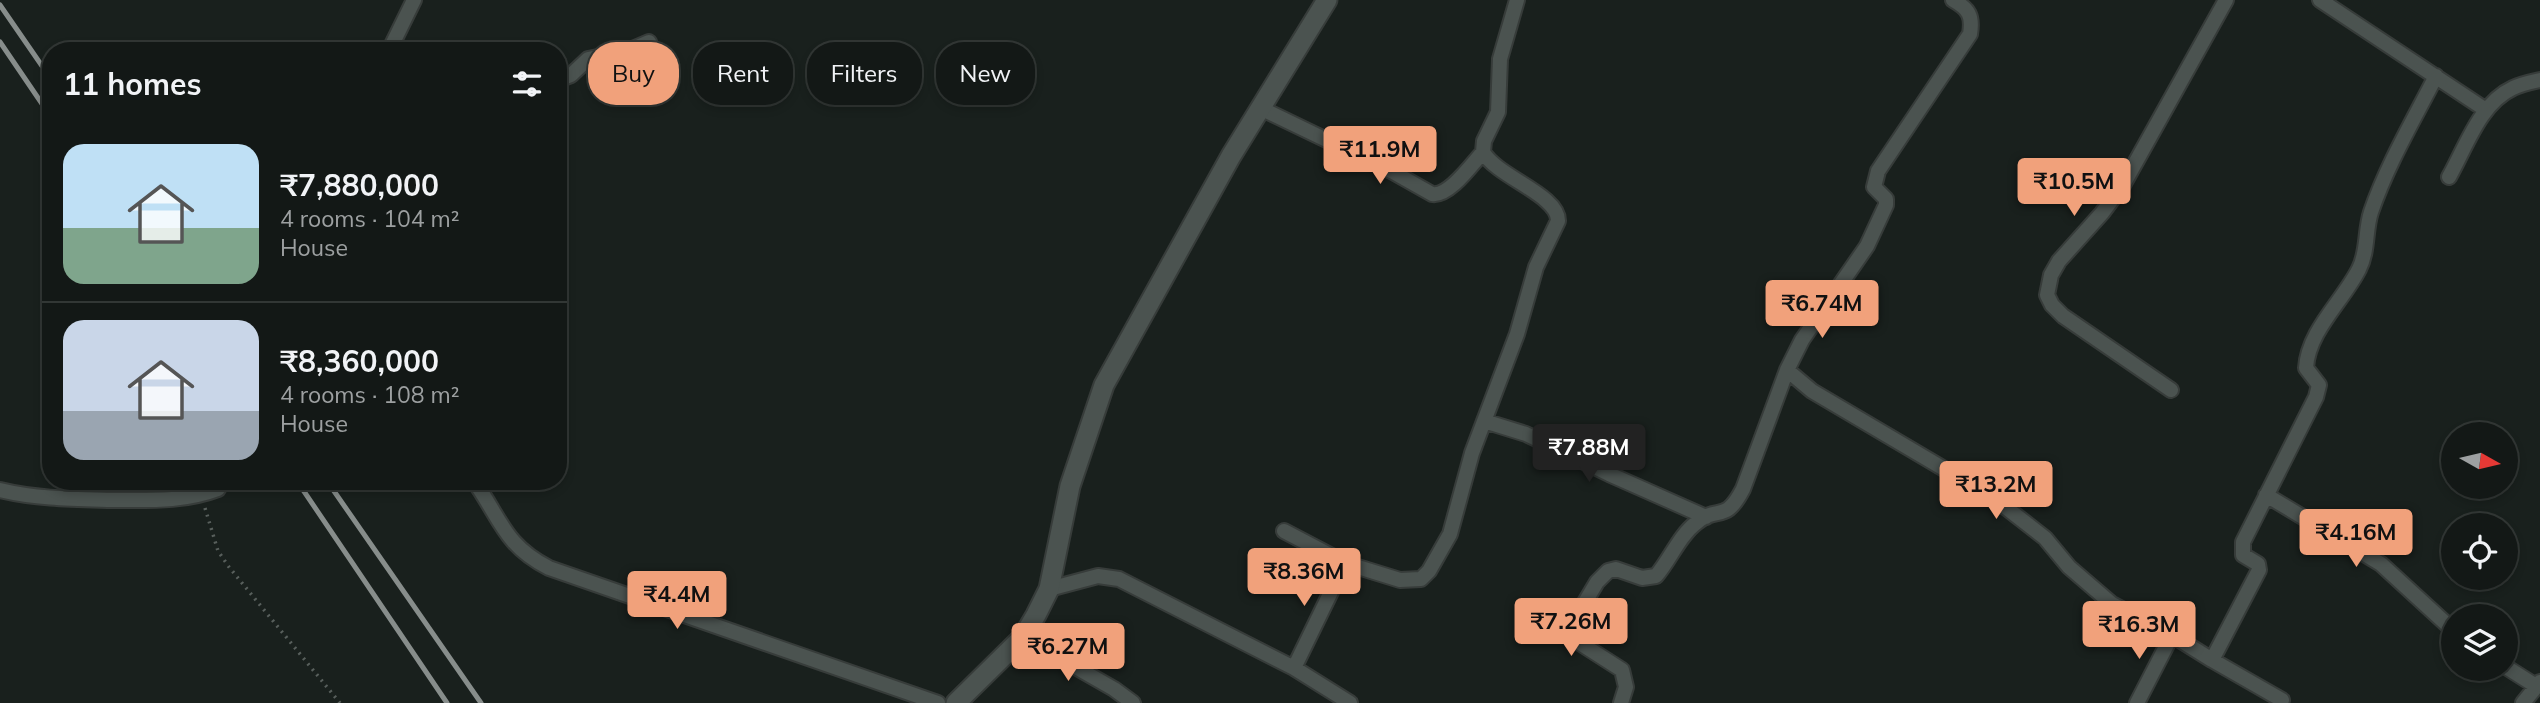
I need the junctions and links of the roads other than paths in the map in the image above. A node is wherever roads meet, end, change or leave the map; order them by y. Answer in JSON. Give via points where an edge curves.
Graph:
{"nodes":[{"id":1,"x":414,"y":0,"type":"edge"},
{"id":2,"x":1326,"y":0,"type":"edge"},
{"id":3,"x":1517,"y":0,"type":"edge"},
{"id":4,"x":1953,"y":0,"type":"edge"},
{"id":5,"x":2226,"y":0,"type":"edge"},
{"id":6,"x":2320,"y":0,"type":"edge"},
{"id":7,"x":393,"y":42,"type":"edge"},
{"id":8,"x":588,"y":59,"type":"edge"},
{"id":9,"x":2436,"y":76,"type":"junction"},
{"id":10,"x":567,"y":77,"type":"edge"},
{"id":11,"x":2540,"y":80,"type":"edge"},
{"id":12,"x":1260,"y":108,"type":"junction"},
{"id":13,"x":2486,"y":110,"type":"junction"},
{"id":14,"x":1483,"y":152,"type":"junction"},
{"id":15,"x":2449,"y":177,"type":"dead end"},
{"id":16,"x":1787,"y":370,"type":"junction"},
{"id":17,"x":2172,"y":390,"type":"dead end"},
{"id":18,"x":1484,"y":421,"type":"junction"},
{"id":19,"x":0,"y":490,"type":"edge"},
{"id":20,"x":215,"y":490,"type":"tunnel mouth"},
{"id":21,"x":479,"y":490,"type":"edge"},
{"id":22,"x":2266,"y":495,"type":"junction"},
{"id":23,"x":1706,"y":517,"type":"junction"},
{"id":24,"x":1284,"y":531,"type":"dead end"},
{"id":25,"x":1345,"y":563,"type":"junction"},
{"id":26,"x":1049,"y":589,"type":"junction"},
{"id":27,"x":1533,"y":613,"type":"dead end"},
{"id":28,"x":2441,"y":619,"type":"edge"},
{"id":29,"x":1566,"y":634,"type":"junction"},
{"id":30,"x":2172,"y":635,"type":"junction"},
{"id":31,"x":1023,"y":637,"type":"junction"},
{"id":32,"x":2212,"y":660,"type":"junction"},
{"id":33,"x":1294,"y":668,"type":"junction"},
{"id":34,"x":2518,"y":673,"type":"edge"},
{"id":35,"x":2538,"y":684,"type":"edge"},
{"id":36,"x":2281,"y":700,"type":"dead end"},
{"id":37,"x":938,"y":703,"type":"edge"},
{"id":38,"x":957,"y":703,"type":"edge"},
{"id":39,"x":1133,"y":703,"type":"edge"},
{"id":40,"x":1350,"y":703,"type":"edge"},
{"id":41,"x":1621,"y":703,"type":"edge"},
{"id":42,"x":2137,"y":703,"type":"edge"},
{"id":43,"x":2523,"y":703,"type":"edge"}],
"edges":[{"from":1,"to":7,"type":"street"},
{"from":2,"to":12,"type":"street"},
{"from":3,"to":14,"type":"street","via":[[1500,59],[1498,112]]},
{"from":4,"to":16,"type":"street","via":[[1970,12],[1970,34],[1878,171],[1873,183],[1886,199],[1884,210],[1867,246],[1818,313]]},
{"from":5,"to":17,"type":"street","via":[[2123,185],[2060,261],[2047,295],[2063,316]]},
{"from":6,"to":9,"type":"street"},
{"from":8,"to":10,"type":"street"},
{"from":9,"to":13,"type":"street"},
{"from":9,"to":22,"type":"street","via":[[2374,205],[2361,266],[2317,335],[2306,368],[2319,385],[2316,397]]},
{"from":11,"to":13,"type":"street","via":[[2501,94]]},
{"from":12,"to":14,"type":"street","via":[[1437,195]]},
{"from":12,"to":26,"type":"street","via":[[1104,385],[1070,486]]},
{"from":13,"to":15,"type":"street"},
{"from":14,"to":18,"type":"street","via":[[1493,165],[1552,205],[1559,216],[1536,267]]},
{"from":16,"to":23,"type":"street","via":[[1735,505]]},
{"from":16,"to":30,"type":"street","via":[[1812,391],[2003,505],[2045,537],[2068,567],[2112,604]]},
{"from":18,"to":23,"type":"street","via":[[1526,434]]},
{"from":18,"to":25,"type":"street","via":[[1450,534],[1429,571],[1421,579],[1400,580]]},
{"from":19,"to":20,"type":"street","via":[[59,499],[156,500]]},
{"from":21,"to":37,"type":"street","via":[[509,539],[549,568]]},
{"from":22,"to":28,"type":"street","via":[[2381,564]]},
{"from":22,"to":32,"type":"street","via":[[2242,548],[2259,570]]},
{"from":23,"to":29,"type":"street","via":[[1691,528],[1656,576],[1608,571]]},
{"from":24,"to":25,"type":"street"},
{"from":25,"to":33,"type":"street"},
{"from":26,"to":31,"type":"street"},
{"from":26,"to":33,"type":"street","via":[[1098,576],[1119,579]]},
{"from":27,"to":29,"type":"street"},
{"from":29,"to":41,"type":"street","via":[[1622,670],[1626,687]]},
{"from":30,"to":32,"type":"street"},
{"from":30,"to":42,"type":"street"},
{"from":31,"to":38,"type":"street"},
{"from":31,"to":39,"type":"street"},
{"from":32,"to":36,"type":"street"},
{"from":33,"to":40,"type":"street"},
{"from":34,"to":35,"type":"street"},
{"from":35,"to":43,"type":"street"}]}
